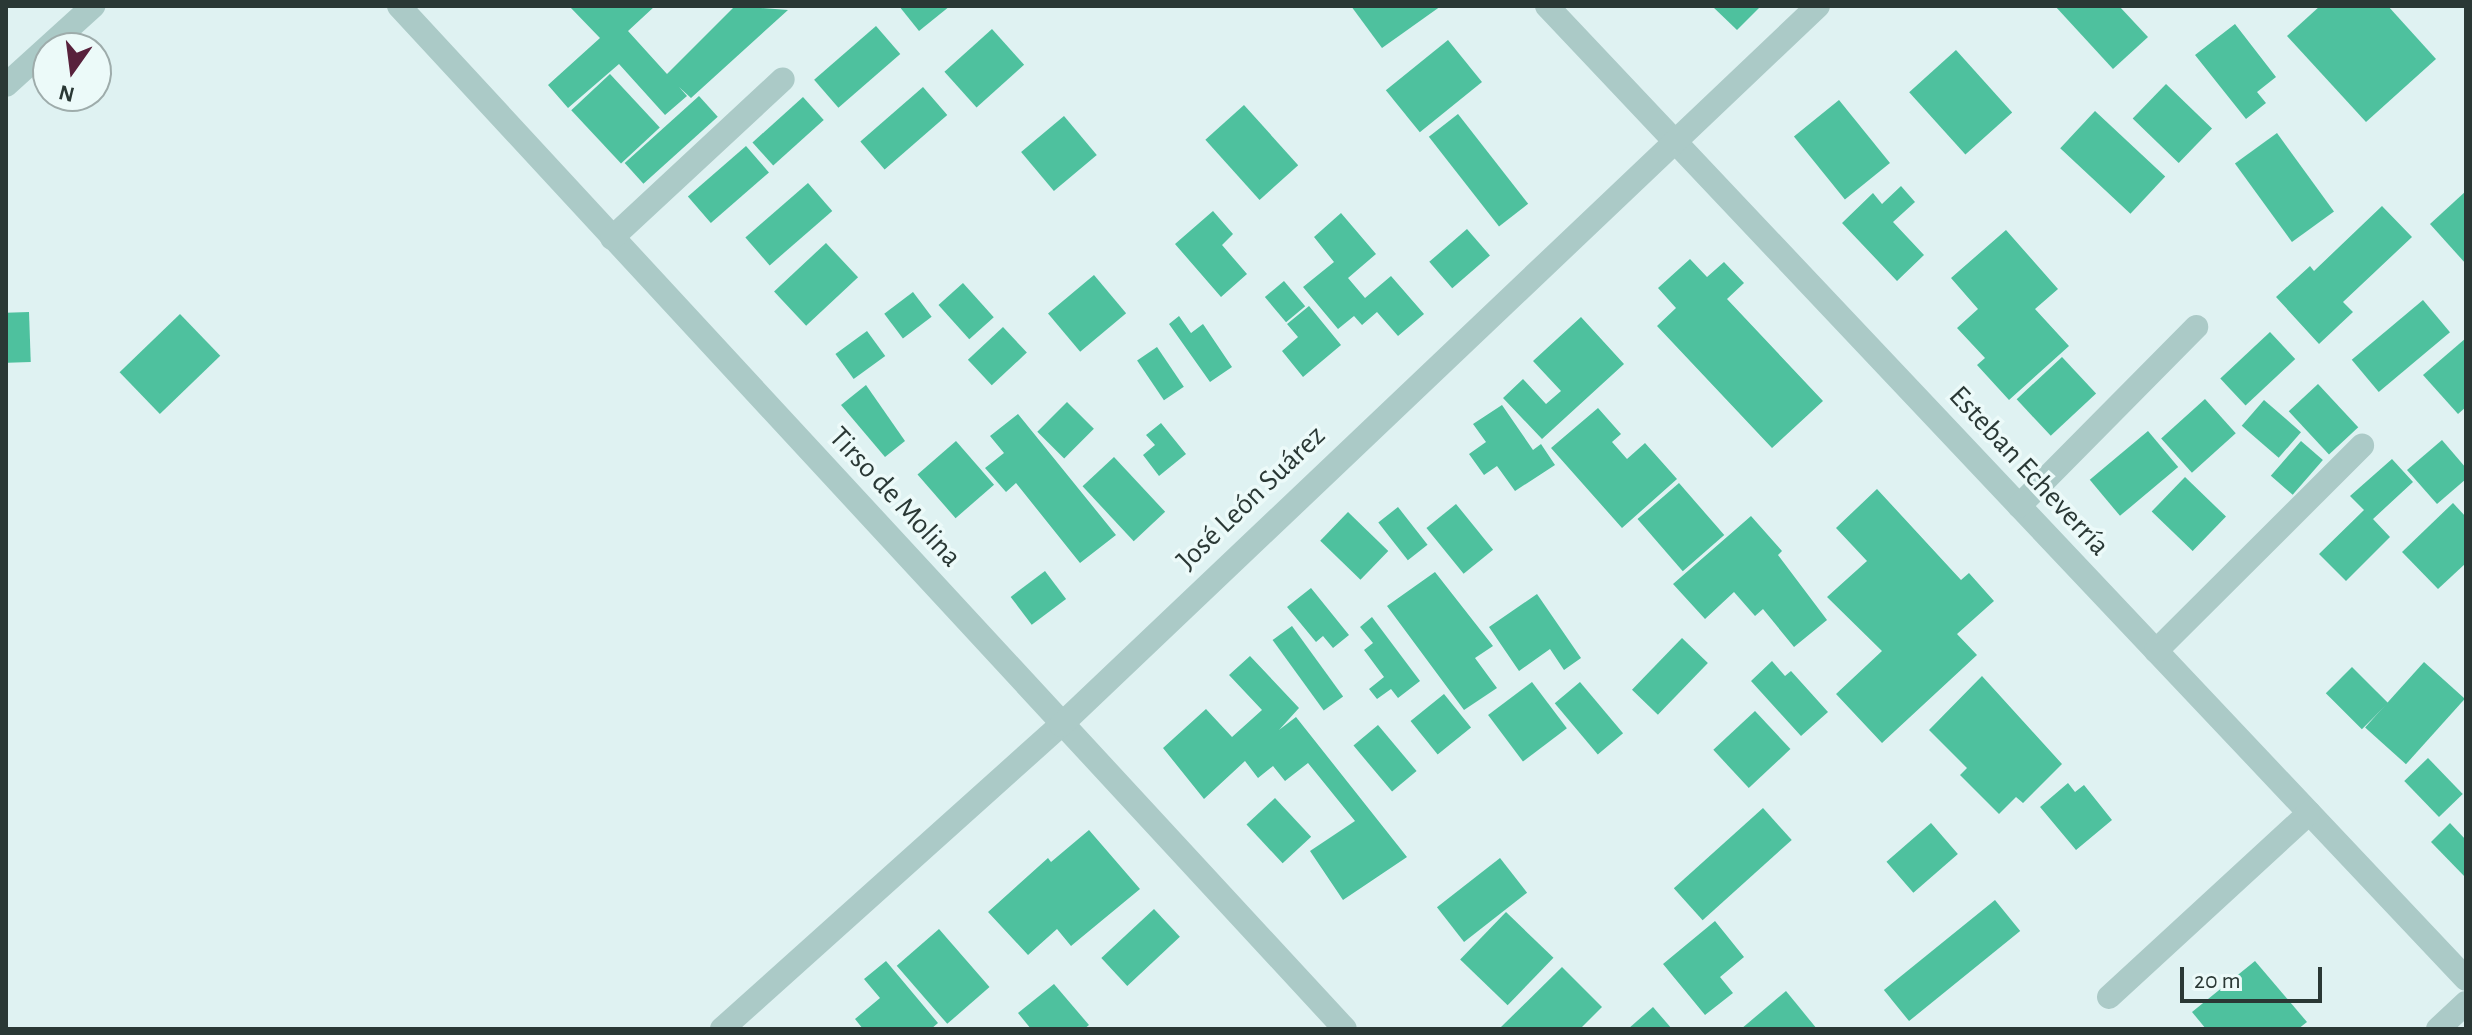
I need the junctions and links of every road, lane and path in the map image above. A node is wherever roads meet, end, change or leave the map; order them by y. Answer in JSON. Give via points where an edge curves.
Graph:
{"nodes":[{"id":1,"x":93,"y":6,"type":"edge"},
{"id":2,"x":399,"y":6,"type":"edge"},
{"id":3,"x":1547,"y":6,"type":"edge"},
{"id":4,"x":1818,"y":6,"type":"edge"},
{"id":5,"x":783,"y":79,"type":"dead end"},
{"id":6,"x":6,"y":85,"type":"edge"},
{"id":7,"x":1672,"y":139,"type":"junction"},
{"id":8,"x":612,"y":238,"type":"junction"},
{"id":9,"x":2196,"y":327,"type":"dead end"},
{"id":10,"x":2362,"y":446,"type":"dead end"},
{"id":11,"x":2019,"y":506,"type":"junction"},
{"id":12,"x":2156,"y":651,"type":"junction"},
{"id":13,"x":1061,"y":725,"type":"junction"},
{"id":14,"x":2309,"y":813,"type":"junction"},
{"id":15,"x":2466,"y":979,"type":"edge"},
{"id":16,"x":2109,"y":997,"type":"dead end"},
{"id":17,"x":2466,"y":1003,"type":"edge"},
{"id":18,"x":722,"y":1029,"type":"edge"},
{"id":19,"x":1345,"y":1029,"type":"edge"},
{"id":20,"x":2438,"y":1029,"type":"edge"}],
"edges":[{"from":1,"to":6,"type":"street"},
{"from":2,"to":8,"type":"street","name":"Tirso de Molina"},
{"from":3,"to":7,"type":"street","name":"Esteban Echeverría"},
{"from":4,"to":7,"type":"street","name":"José León Suárez"},
{"from":5,"to":8,"type":"street"},
{"from":7,"to":11,"type":"street","name":"Esteban Echeverría"},
{"from":7,"to":13,"type":"street","name":"José León Suárez"},
{"from":8,"to":13,"type":"street","name":"Tirso de Molina"},
{"from":9,"to":11,"type":"street"},
{"from":10,"to":12,"type":"street"},
{"from":11,"to":12,"type":"street","name":"Esteban Echeverría"},
{"from":12,"to":14,"type":"street","name":"Esteban Echeverría"},
{"from":13,"to":18,"type":"street","name":"José León Suárez"},
{"from":13,"to":19,"type":"street","name":"Tirso de Molina"},
{"from":14,"to":15,"type":"street","name":"Esteban Echeverría"},
{"from":14,"to":16,"type":"street"},
{"from":17,"to":20,"type":"street"}]}
